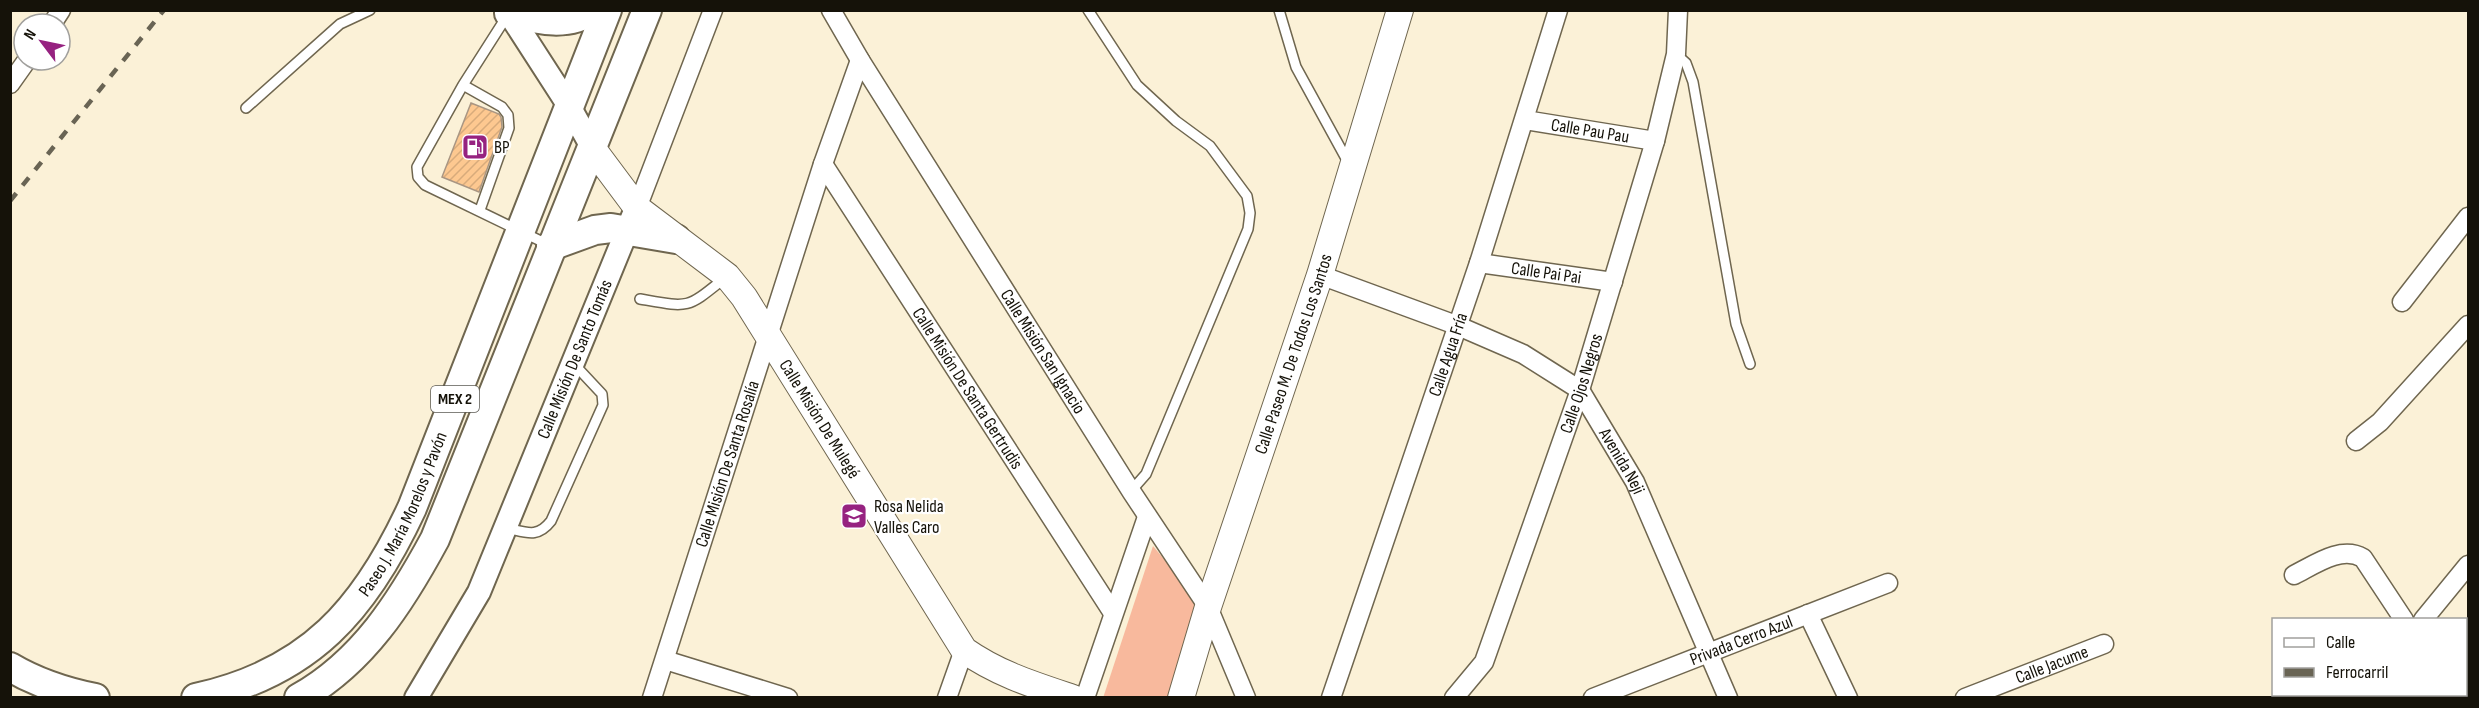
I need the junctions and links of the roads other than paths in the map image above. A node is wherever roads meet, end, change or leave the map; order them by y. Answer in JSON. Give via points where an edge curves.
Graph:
{"nodes":[{"id":1,"x":370,"y":10,"type":"edge"},
{"id":2,"x":592,"y":10,"type":"edge"},
{"id":3,"x":607,"y":10,"type":"edge"},
{"id":4,"x":647,"y":10,"type":"edge"},
{"id":5,"x":713,"y":10,"type":"edge"},
{"id":6,"x":831,"y":10,"type":"edge"},
{"id":7,"x":1088,"y":10,"type":"edge"},
{"id":8,"x":1279,"y":10,"type":"edge"},
{"id":9,"x":1400,"y":10,"type":"edge"},
{"id":10,"x":1558,"y":10,"type":"edge"},
{"id":11,"x":1678,"y":10,"type":"edge"},
{"id":12,"x":508,"y":12,"type":"edge"},
{"id":13,"x":1676,"y":54,"type":"junction"},
{"id":14,"x":860,"y":60,"type":"junction"},
{"id":15,"x":463,"y":85,"type":"junction"},
{"id":16,"x":569,"y":106,"type":"junction"},
{"id":17,"x":246,"y":108,"type":"dead end"},
{"id":18,"x":1525,"y":120,"type":"junction"},
{"id":19,"x":1655,"y":141,"type":"junction"},
{"id":20,"x":593,"y":149,"type":"junction"},
{"id":21,"x":823,"y":164,"type":"junction"},
{"id":22,"x":1352,"y":170,"type":"junction"},
{"id":23,"x":480,"y":210,"type":"junction"},
{"id":24,"x":2469,"y":217,"type":"edge"},
{"id":25,"x":632,"y":219,"type":"junction"},
{"id":26,"x":521,"y":232,"type":"junction"},
{"id":27,"x":676,"y":239,"type":"joint"},
{"id":28,"x":552,"y":246,"type":"junction"},
{"id":29,"x":1479,"y":263,"type":"junction"},
{"id":30,"x":1320,"y":275,"type":"junction"},
{"id":31,"x":727,"y":276,"type":"junction"},
{"id":32,"x":1613,"y":282,"type":"junction"},
{"id":33,"x":640,"y":298,"type":"dead end"},
{"id":34,"x":2403,"y":302,"type":"dead end"},
{"id":35,"x":2469,"y":325,"type":"edge"},
{"id":36,"x":1456,"y":326,"type":"junction"},
{"id":37,"x":769,"y":335,"type":"junction"},
{"id":38,"x":573,"y":363,"type":"junction"},
{"id":39,"x":1750,"y":364,"type":"dead end"},
{"id":40,"x":1580,"y":390,"type":"junction"},
{"id":41,"x":2356,"y":441,"type":"dead end"},
{"id":42,"x":1131,"y":491,"type":"junction"},
{"id":43,"x":1147,"y":517,"type":"junction"},
{"id":44,"x":506,"y":528,"type":"junction"},
{"id":45,"x":2469,"y":565,"type":"edge"},
{"id":46,"x":2294,"y":575,"type":"dead end"},
{"id":47,"x":1888,"y":583,"type":"dead end"},
{"id":48,"x":1208,"y":608,"type":"junction"},
{"id":49,"x":1113,"y":613,"type":"junction"},
{"id":50,"x":1808,"y":614,"type":"junction"},
{"id":51,"x":2403,"y":618,"type":"edge"},
{"id":52,"x":2425,"y":618,"type":"edge"},
{"id":53,"x":2104,"y":644,"type":"dead end"},
{"id":54,"x":964,"y":650,"type":"junction"},
{"id":55,"x":1708,"y":652,"type":"junction"},
{"id":56,"x":665,"y":660,"type":"junction"},
{"id":57,"x":10,"y":667,"type":"edge"},
{"id":58,"x":95,"y":698,"type":"edge"},
{"id":59,"x":196,"y":698,"type":"edge"},
{"id":60,"x":299,"y":698,"type":"edge"},
{"id":61,"x":416,"y":698,"type":"edge"},
{"id":62,"x":652,"y":698,"type":"edge"},
{"id":63,"x":788,"y":698,"type":"edge"},
{"id":64,"x":947,"y":698,"type":"edge"},
{"id":65,"x":1073,"y":698,"type":"edge"},
{"id":66,"x":1085,"y":698,"type":"edge"},
{"id":67,"x":1181,"y":698,"type":"edge"},
{"id":68,"x":1246,"y":698,"type":"edge"},
{"id":69,"x":1331,"y":698,"type":"edge"},
{"id":70,"x":1454,"y":698,"type":"edge"},
{"id":71,"x":1593,"y":698,"type":"edge"},
{"id":72,"x":1728,"y":698,"type":"edge"},
{"id":73,"x":1848,"y":698,"type":"edge"},
{"id":74,"x":1965,"y":698,"type":"edge"}],
"edges":[{"from":1,"to":17,"type":"lane","via":[[340,24]]},
{"from":2,"to":12,"type":"highway","via":[[557,21]]},
{"from":3,"to":16,"type":"highway","name":"Paseo J. María Morelos y Pavón","number":"MEX 2"},
{"from":4,"to":20,"type":"highway","name":"Paseo J. María Morelos y Pavón","number":"MEX 2"},
{"from":5,"to":25,"type":"street","name":"Calle Misión De Santo Tomás"},
{"from":6,"to":14,"type":"street","name":"Calle Misión San Ignacio"},
{"from":7,"to":42,"type":"lane","via":[[1137,85],[1210,146],[1247,196],[1250,213],[1248,229],[1146,474]]},
{"from":8,"to":22,"type":"lane","via":[[1296,67]]},
{"from":9,"to":22,"type":"main road","name":"Calle Paseo M. De Todos Los Santos"},
{"from":10,"to":18,"type":"street","name":"Calle Agua Fría"},
{"from":11,"to":13,"type":"street","name":"Calle Ojos Negros"},
{"from":12,"to":15,"type":"lane"},
{"from":12,"to":16,"type":"street"},
{"from":13,"to":19,"type":"street","name":"Calle Ojos Negros"},
{"from":13,"to":39,"type":"lane","via":[[1686,63],[1693,82],[1736,324]]},
{"from":14,"to":21,"type":"street","name":"Calle Misión De Santa Rosalía"},
{"from":14,"to":42,"type":"street","name":"Calle Misión San Ignacio"},
{"from":15,"to":23,"type":"lane","via":[[502,107],[508,115],[509,128]]},
{"from":15,"to":23,"type":"lane","via":[[417,167],[418,177]]},
{"from":16,"to":20,"type":"street"},
{"from":16,"to":26,"type":"highway","name":"Paseo J. María Morelos y Pavón","number":"MEX 2"},
{"from":18,"to":19,"type":"street","name":"Calle Pau Pau"},
{"from":18,"to":29,"type":"street","name":"Calle Agua Fría"},
{"from":19,"to":32,"type":"street","name":"Calle Ojos Negros"},
{"from":20,"to":25,"type":"main road"},
{"from":20,"to":28,"type":"highway","name":"Paseo J. María Morelos y Pavón","number":"MEX 2"},
{"from":21,"to":37,"type":"street","name":"Calle Misión De Santa Rosalía"},
{"from":21,"to":49,"type":"street","name":"Calle Misión De Santa Gertrudis"},
{"from":22,"to":30,"type":"main road","name":"Calle Paseo M. De Todos Los Santos"},
{"from":23,"to":26,"type":"lane"},
{"from":24,"to":34,"type":"street"},
{"from":25,"to":27,"type":"highway"},
{"from":25,"to":28,"type":"highway"},
{"from":25,"to":38,"type":"street","name":"Calle Misión De Santo Tomás"},
{"from":26,"to":28,"type":"lane"},
{"from":26,"to":59,"type":"highway","name":"Paseo J. María Morelos y Pavón","number":"MEX 2","via":[[412,507],[371,584],[349,613],[311,648],[247,682]]},
{"from":27,"to":31,"type":"main road","name":"Calle Misión De Mulegé"},
{"from":28,"to":60,"type":"highway","name":"Paseo J. María Morelos y Pavón","number":"MEX 2","via":[[435,539],[409,586],[354,657]]},
{"from":29,"to":32,"type":"street","name":"Calle Pai Pai"},
{"from":29,"to":36,"type":"street","name":"Calle Agua Fría"},
{"from":30,"to":36,"type":"street","name":"Avenida Neji"},
{"from":30,"to":48,"type":"main road","name":"Calle Paseo M. De Todos Los Santos"},
{"from":31,"to":33,"type":"lane","via":[[694,303],[680,306]]},
{"from":31,"to":37,"type":"main road","name":"Calle Misión De Mulegé"},
{"from":32,"to":40,"type":"street","name":"Calle Ojos Negros"},
{"from":35,"to":41,"type":"street","via":[[2380,422]]},
{"from":36,"to":40,"type":"street","name":"Avenida Neji","via":[[1523,354]]},
{"from":36,"to":69,"type":"street","name":"Calle Agua Fría"},
{"from":37,"to":54,"type":"main road","name":"Calle Misión De Mulegé"},
{"from":37,"to":56,"type":"street","name":"Calle Misión De Santa Rosalía"},
{"from":38,"to":44,"type":"street","name":"Calle Misión De Santo Tomás"},
{"from":38,"to":44,"type":"lane","via":[[602,394],[603,405],[544,531]]},
{"from":40,"to":55,"type":"street","name":"Avenida Neji","via":[[1635,482]]},
{"from":40,"to":70,"type":"street","name":"Calle Ojos Negros","via":[[1484,662]]},
{"from":42,"to":43,"type":"street","name":"Calle Misión San Ignacio"},
{"from":43,"to":48,"type":"street","name":"Calle Misión San Ignacio"},
{"from":43,"to":49,"type":"street"},
{"from":44,"to":61,"type":"street","name":"Calle Misión De Santo Tomás","via":[[479,592]]},
{"from":45,"to":52,"type":"street"},
{"from":46,"to":51,"type":"street","via":[[2341,553],[2355,554],[2362,558]]},
{"from":47,"to":50,"type":"street","name":"Privada Cerro Azul"},
{"from":48,"to":67,"type":"main road","name":"Calle Paseo M. De Todos Los Santos"},
{"from":48,"to":68,"type":"street","name":"Calle Misión San Ignacio"},
{"from":49,"to":66,"type":"street"},
{"from":50,"to":55,"type":"street","name":"Privada Cerro Azul"},
{"from":50,"to":73,"type":"street"},
{"from":53,"to":74,"type":"street","name":"Calle Jacume"},
{"from":54,"to":64,"type":"street"},
{"from":54,"to":65,"type":"main road","name":"Calle Misión De Mulegé","via":[[1013,678]]},
{"from":55,"to":71,"type":"street","name":"Privada Cerro Azul"},
{"from":55,"to":72,"type":"street","name":"Avenida Neji"},
{"from":56,"to":62,"type":"street","name":"Calle Misión De Santa Rosalía"},
{"from":56,"to":63,"type":"street"},
{"from":57,"to":58,"type":"highway","via":[[54,688]]}]}
